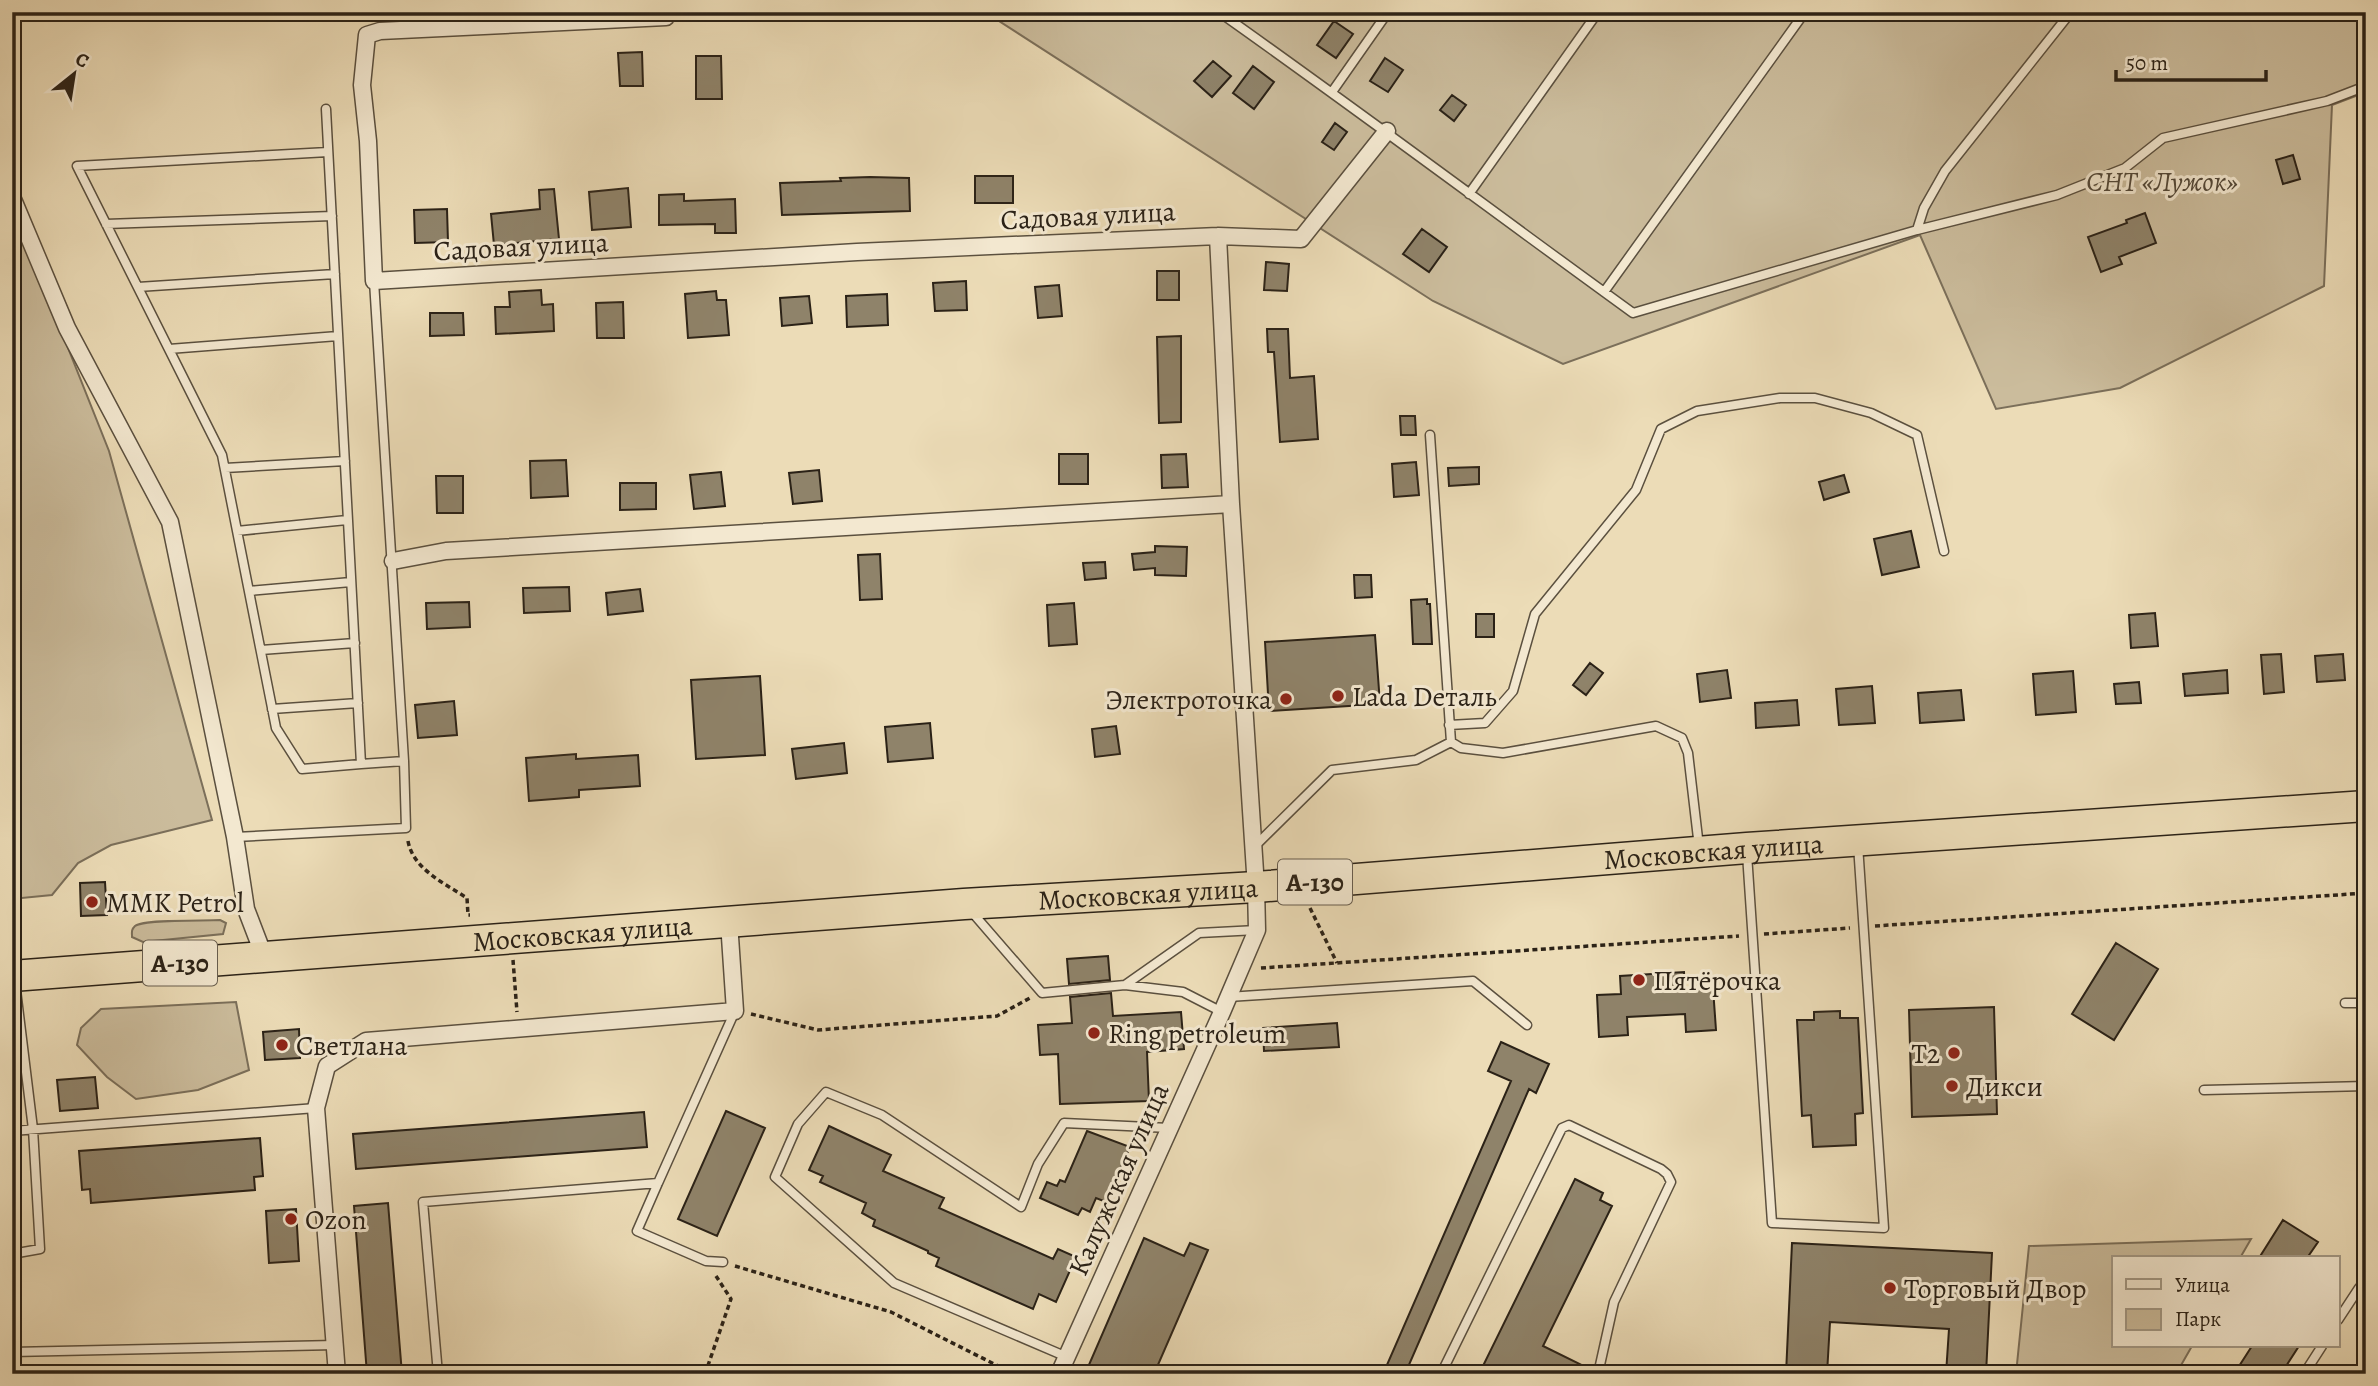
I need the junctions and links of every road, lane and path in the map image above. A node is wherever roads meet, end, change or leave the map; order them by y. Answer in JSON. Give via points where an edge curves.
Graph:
{"nodes":[{"id":1,"x":1219,"y":12,"type":"edge"},
{"id":2,"x":1388,"y":12,"type":"edge"},
{"id":3,"x":1598,"y":12,"type":"edge"},
{"id":4,"x":1805,"y":12,"type":"edge"},
{"id":5,"x":2071,"y":12,"type":"edge"},
{"id":6,"x":666,"y":15,"type":"edge"},
{"id":7,"x":2366,"y":86,"type":"edge"},
{"id":8,"x":1332,"y":92,"type":"junction"},
{"id":9,"x":326,"y":109,"type":"dead end"},
{"id":10,"x":1387,"y":131,"type":"junction"},
{"id":11,"x":328,"y":152,"type":"junction"},
{"id":12,"x":1469,"y":194,"type":"junction"},
{"id":13,"x":12,"y":197,"type":"edge"},
{"id":14,"x":331,"y":216,"type":"junction"},
{"id":15,"x":106,"y":224,"type":"junction"},
{"id":16,"x":1917,"y":230,"type":"junction"},
{"id":17,"x":1218,"y":236,"type":"junction"},
{"id":18,"x":335,"y":274,"type":"junction"},
{"id":19,"x":374,"y":281,"type":"junction"},
{"id":20,"x":138,"y":287,"type":"junction"},
{"id":21,"x":1604,"y":292,"type":"junction"},
{"id":22,"x":338,"y":336,"type":"junction"},
{"id":23,"x":169,"y":348,"type":"junction"},
{"id":24,"x":1430,"y":435,"type":"dead end"},
{"id":25,"x":345,"y":461,"type":"junction"},
{"id":26,"x":225,"y":468,"type":"junction"},
{"id":27,"x":1231,"y":504,"type":"junction"},
{"id":28,"x":347,"y":520,"type":"junction"},
{"id":29,"x":237,"y":531,"type":"junction"},
{"id":30,"x":1944,"y":551,"type":"dead end"},
{"id":31,"x":393,"y":561,"type":"junction"},
{"id":32,"x":351,"y":582,"type":"junction"},
{"id":33,"x":249,"y":591,"type":"junction"},
{"id":34,"x":355,"y":643,"type":"junction"},
{"id":35,"x":261,"y":650,"type":"junction"},
{"id":36,"x":358,"y":703,"type":"junction"},
{"id":37,"x":272,"y":709,"type":"junction"},
{"id":38,"x":1449,"y":725,"type":"junction"},
{"id":39,"x":1451,"y":742,"type":"junction"},
{"id":40,"x":404,"y":761,"type":"junction"},
{"id":41,"x":361,"y":764,"type":"junction"},
{"id":42,"x":2366,"y":806,"type":"edge"},
{"id":43,"x":235,"y":837,"type":"junction"},
{"id":44,"x":1858,"y":840,"type":"junction"},
{"id":45,"x":1699,"y":847,"type":"dead end"},
{"id":46,"x":1253,"y":848,"type":"junction"},
{"id":47,"x":1747,"y":848,"type":"junction"},
{"id":48,"x":1256,"y":887,"type":"junction"},
{"id":49,"x":2366,"y":893,"type":"edge"},
{"id":50,"x":964,"y":904,"type":"junction"},
{"id":51,"x":729,"y":922,"type":"junction"},
{"id":52,"x":1864,"y":927,"type":"junction"},
{"id":53,"x":1257,"y":930,"type":"junction"},
{"id":54,"x":1753,"y":935,"type":"junction"},
{"id":55,"x":264,"y":956,"type":"junction"},
{"id":56,"x":1239,"y":970,"type":"junction"},
{"id":57,"x":13,"y":976,"type":"edge"},
{"id":58,"x":1125,"y":985,"type":"junction"},
{"id":59,"x":1042,"y":993,"type":"junction"},
{"id":60,"x":2345,"y":1003,"type":"dead end"},
{"id":61,"x":2366,"y":1003,"type":"edge"},
{"id":62,"x":1225,"y":1005,"type":"junction"},
{"id":63,"x":735,"y":1011,"type":"junction"},
{"id":64,"x":1527,"y":1025,"type":"dead end"},
{"id":65,"x":2366,"y":1086,"type":"edge"},
{"id":66,"x":2204,"y":1090,"type":"dead end"},
{"id":67,"x":316,"y":1108,"type":"junction"},
{"id":68,"x":1170,"y":1128,"type":"junction"},
{"id":69,"x":33,"y":1129,"type":"junction"},
{"id":70,"x":12,"y":1131,"type":"edge"},
{"id":71,"x":658,"y":1183,"type":"junction"},
{"id":72,"x":12,"y":1254,"type":"edge"},
{"id":73,"x":706,"y":1261,"type":"junction"},
{"id":74,"x":723,"y":1262,"type":"joint"},
{"id":75,"x":2359,"y":1288,"type":"dead end"},
{"id":76,"x":2340,"y":1317,"type":"edge"},
{"id":77,"x":336,"y":1345,"type":"junction"},
{"id":78,"x":2321,"y":1348,"type":"edge"},
{"id":79,"x":12,"y":1352,"type":"edge"},
{"id":80,"x":1067,"y":1357,"type":"junction"},
{"id":81,"x":337,"y":1374,"type":"edge"},
{"id":82,"x":438,"y":1374,"type":"edge"},
{"id":83,"x":705,"y":1374,"type":"edge"},
{"id":84,"x":1014,"y":1374,"type":"edge"},
{"id":85,"x":1059,"y":1374,"type":"edge"},
{"id":86,"x":1441,"y":1374,"type":"edge"},
{"id":87,"x":1598,"y":1374,"type":"edge"},
{"id":88,"x":2304,"y":1374,"type":"edge"}],
"edges":[{"from":1,"to":8,"type":"lane"},
{"from":2,"to":8,"type":"lane"},
{"from":3,"to":12,"type":"lane"},
{"from":4,"to":21,"type":"lane"},
{"from":5,"to":16,"type":"lane","via":[[1945,171]]},
{"from":6,"to":19,"type":"street","via":[[367,35],[362,85]]},
{"from":7,"to":16,"type":"lane","via":[[2327,101],[2162,138],[2125,168],[2057,195]]},
{"from":8,"to":10,"type":"lane"},
{"from":9,"to":11,"type":"lane"},
{"from":10,"to":12,"type":"lane"},
{"from":10,"to":17,"type":"street","name":"Садовая улица","via":[[1301,239]]},
{"from":11,"to":14,"type":"lane"},
{"from":11,"to":15,"type":"lane","via":[[77,166]]},
{"from":12,"to":21,"type":"lane"},
{"from":13,"to":43,"type":"street","via":[[67,328],[170,522]]},
{"from":14,"to":15,"type":"lane"},
{"from":14,"to":18,"type":"lane"},
{"from":15,"to":20,"type":"lane"},
{"from":16,"to":21,"type":"lane","via":[[1633,313]]},
{"from":17,"to":19,"type":"street","name":"Садовая улица"},
{"from":17,"to":27,"type":"street","name":"Калужская улица"},
{"from":18,"to":20,"type":"lane"},
{"from":18,"to":22,"type":"lane"},
{"from":19,"to":31,"type":"lane"},
{"from":20,"to":23,"type":"lane"},
{"from":22,"to":23,"type":"lane"},
{"from":22,"to":25,"type":"lane"},
{"from":23,"to":26,"type":"lane"},
{"from":24,"to":38,"type":"lane"},
{"from":25,"to":26,"type":"lane"},
{"from":25,"to":28,"type":"lane"},
{"from":26,"to":29,"type":"lane"},
{"from":27,"to":31,"type":"street","via":[[446,551]]},
{"from":27,"to":46,"type":"street","name":"Калужская улица"},
{"from":28,"to":29,"type":"lane"},
{"from":28,"to":32,"type":"lane"},
{"from":29,"to":33,"type":"lane"},
{"from":30,"to":38,"type":"lane","via":[[1917,435],[1871,413],[1815,398],[1780,398],[1697,411],[1661,429],[1636,491],[1535,614],[1513,691],[1485,723]]},
{"from":31,"to":40,"type":"lane"},
{"from":32,"to":33,"type":"lane"},
{"from":32,"to":34,"type":"lane"},
{"from":33,"to":35,"type":"lane"},
{"from":34,"to":35,"type":"lane"},
{"from":34,"to":36,"type":"lane"},
{"from":35,"to":37,"type":"lane"},
{"from":36,"to":37,"type":"lane"},
{"from":36,"to":41,"type":"lane"},
{"from":37,"to":41,"type":"lane","via":[[276,728],[302,769]]},
{"from":38,"to":39,"type":"lane"},
{"from":39,"to":45,"type":"lane","via":[[1461,748],[1503,753],[1656,726],[1682,738],[1688,753]]},
{"from":39,"to":46,"type":"lane","via":[[1416,760],[1332,770]]},
{"from":40,"to":41,"type":"lane"},
{"from":40,"to":43,"type":"lane","via":[[406,828]]},
{"from":42,"to":44,"type":"highway","name":"Московская улица","number":"А-130"},
{"from":43,"to":55,"type":"street","via":[[246,909]]},
{"from":44,"to":47,"type":"highway","name":"Московская улица","number":"А-130"},
{"from":44,"to":52,"type":"lane"},
{"from":46,"to":48,"type":"street","name":"Калужская улица"},
{"from":47,"to":48,"type":"highway","name":"Московская улица","number":"А-130"},
{"from":47,"to":54,"type":"lane"},
{"from":48,"to":50,"type":"highway","name":"Московская улица","number":"А-130"},
{"from":48,"to":53,"type":"street","name":"Калужская улица"},
{"from":49,"to":52,"type":"path"},
{"from":50,"to":51,"type":"highway","name":"Московская улица","number":"А-130"},
{"from":50,"to":59,"type":"lane"},
{"from":51,"to":55,"type":"highway","name":"Московская улица","number":"А-130"},
{"from":51,"to":63,"type":"street"},
{"from":52,"to":54,"type":"path"},
{"from":52,"to":54,"type":"lane","via":[[1884,1228],[1772,1223]]},
{"from":53,"to":56,"type":"street","name":"Калужская улица"},
{"from":53,"to":58,"type":"lane","via":[[1199,933]]},
{"from":54,"to":56,"type":"path"},
{"from":55,"to":57,"type":"highway","name":"Московская улица","number":"А-130"},
{"from":56,"to":62,"type":"street","name":"Калужская улица"},
{"from":57,"to":69,"type":"lane"},
{"from":58,"to":59,"type":"lane"},
{"from":58,"to":62,"type":"lane","via":[[1183,992]]},
{"from":59,"to":63,"type":"path","via":[[997,1016],[818,1030]]},
{"from":60,"to":61,"type":"lane"},
{"from":62,"to":64,"type":"lane","via":[[1473,981]]},
{"from":62,"to":68,"type":"street","name":"Калужская улица"},
{"from":63,"to":67,"type":"street","via":[[366,1041],[327,1066]]},
{"from":63,"to":71,"type":"lane"},
{"from":65,"to":66,"type":"lane"},
{"from":67,"to":69,"type":"lane"},
{"from":67,"to":77,"type":"street"},
{"from":68,"to":80,"type":"street","name":"Калужская улица"},
{"from":68,"to":80,"type":"lane","via":[[1064,1123],[1038,1164],[1021,1207],[883,1115],[826,1092],[798,1124],[775,1177],[894,1283]]},
{"from":69,"to":70,"type":"lane"},
{"from":69,"to":72,"type":"lane","via":[[40,1249]]},
{"from":71,"to":73,"type":"lane","via":[[637,1231]]},
{"from":71,"to":82,"type":"lane","via":[[423,1202]]},
{"from":73,"to":74,"type":"lane"},
{"from":73,"to":83,"type":"path","via":[[731,1298]]},
{"from":74,"to":84,"type":"path","via":[[891,1312]]},
{"from":75,"to":76,"type":"lane"},
{"from":77,"to":79,"type":"lane"},
{"from":77,"to":81,"type":"street"},
{"from":78,"to":88,"type":"lane"},
{"from":80,"to":85,"type":"street","name":"Калужская улица"},
{"from":86,"to":87,"type":"lane","via":[[1562,1128],[1569,1125],[1661,1169],[1671,1182],[1614,1302]]}]}
